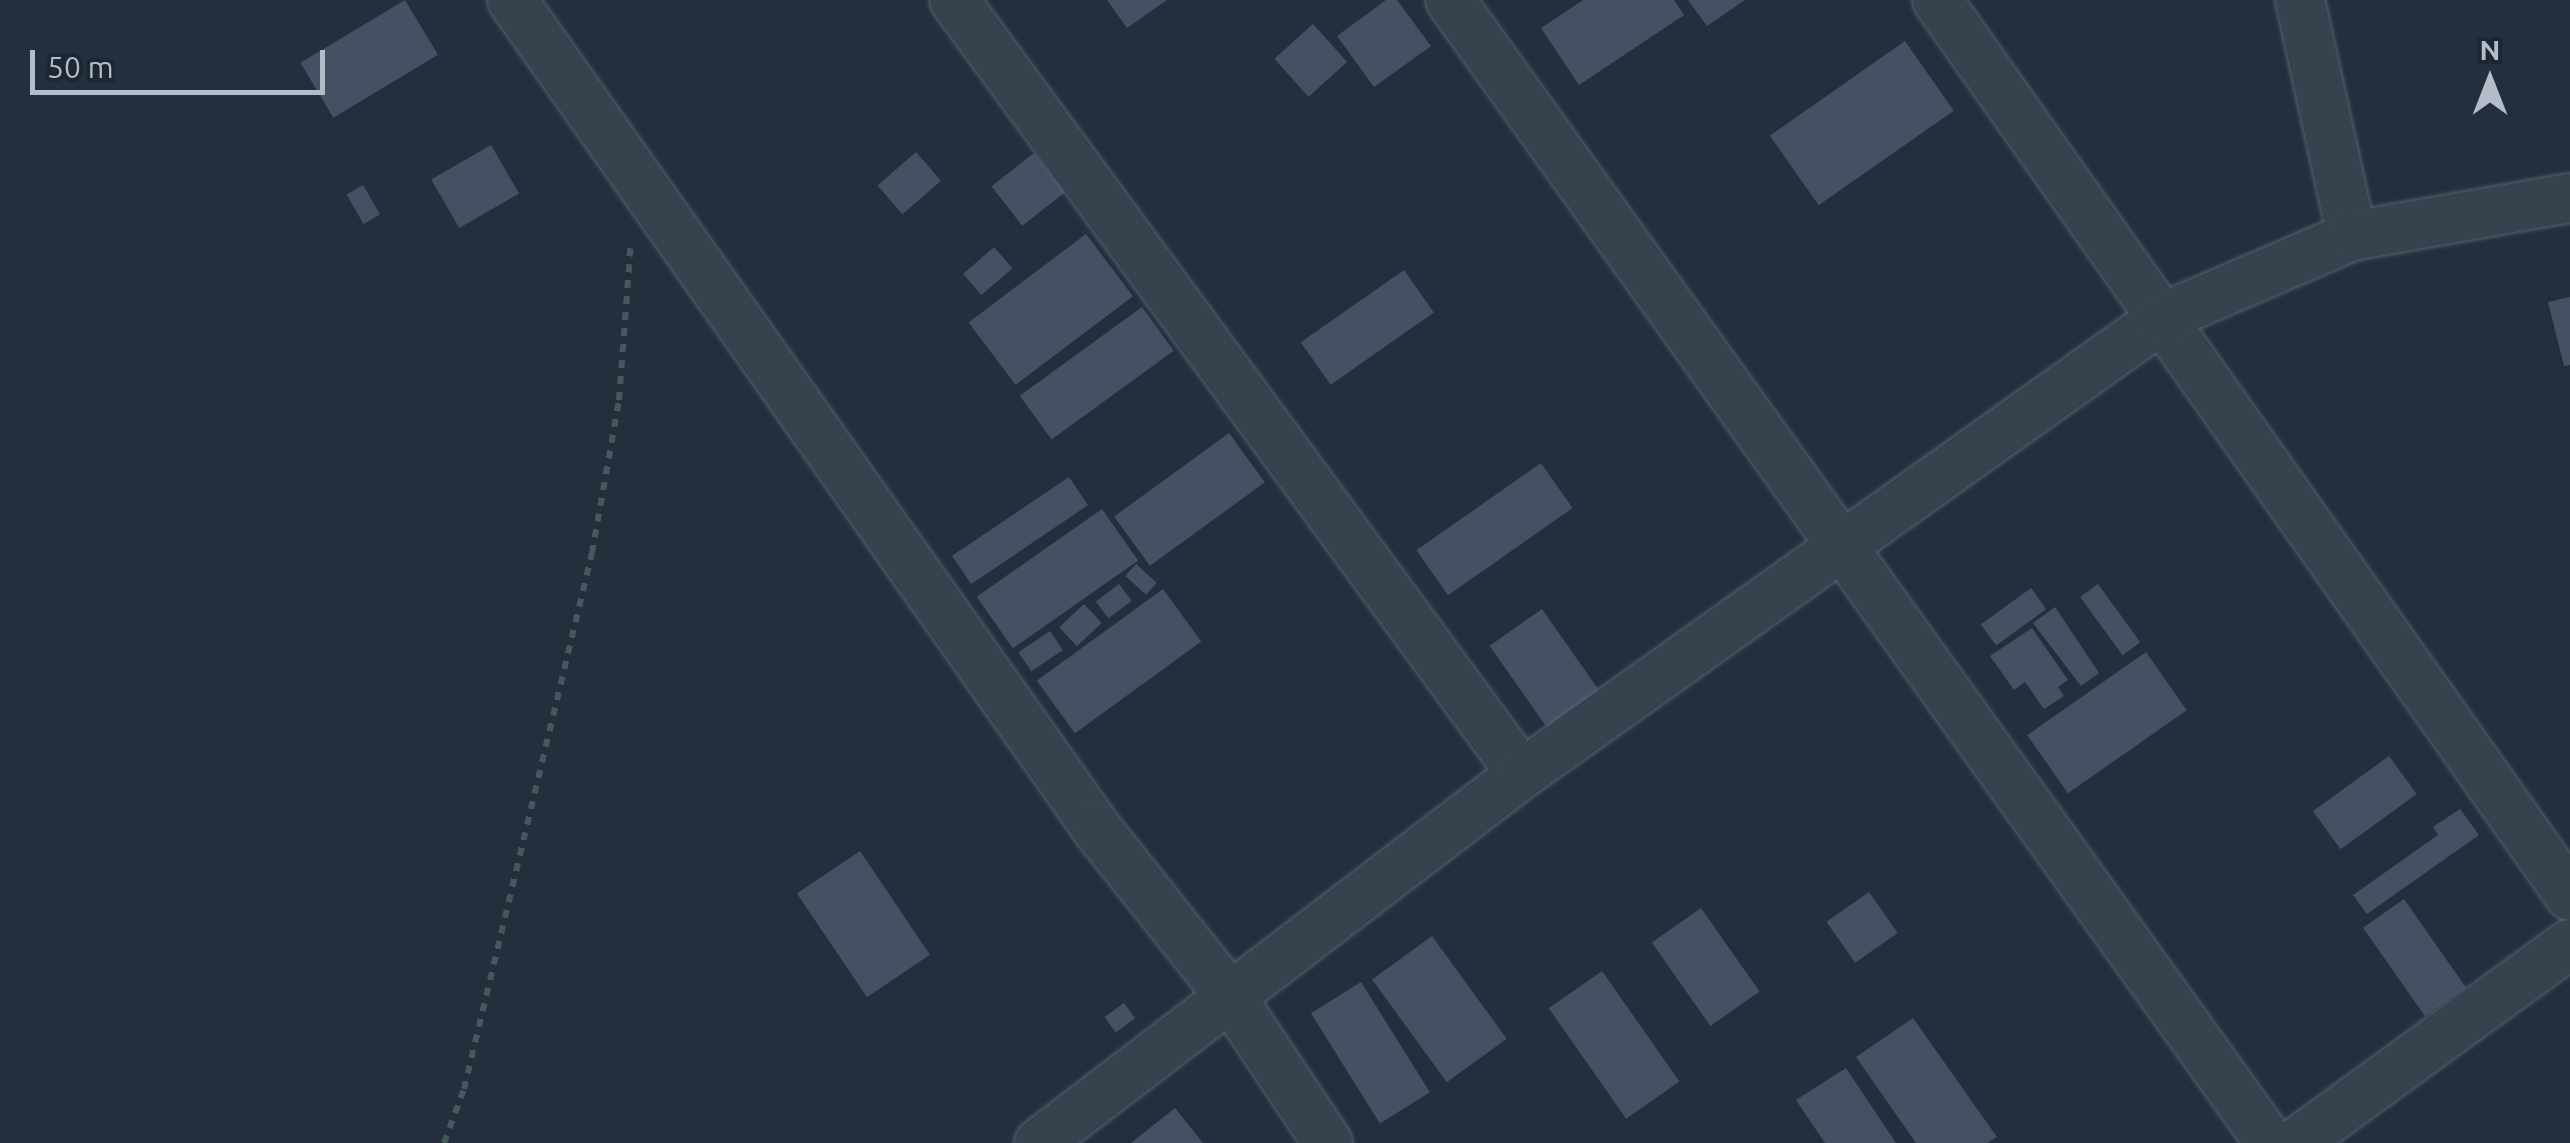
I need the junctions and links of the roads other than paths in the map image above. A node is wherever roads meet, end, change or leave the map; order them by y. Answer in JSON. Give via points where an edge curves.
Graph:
{"nodes":[{"id":1,"x":512,"y":0,"type":"edge"},
{"id":2,"x":954,"y":0,"type":"edge"},
{"id":3,"x":1450,"y":0,"type":"edge"},
{"id":4,"x":1937,"y":0,"type":"edge"},
{"id":5,"x":2300,"y":0,"type":"edge"},
{"id":6,"x":2570,"y":198,"type":"edge"},
{"id":7,"x":2352,"y":236,"type":"junction"},
{"id":8,"x":2164,"y":317,"type":"junction"},
{"id":9,"x":1844,"y":549,"type":"junction"},
{"id":10,"x":1522,"y":774,"type":"junction"},
{"id":11,"x":2570,"y":896,"type":"edge"},
{"id":12,"x":2570,"y":944,"type":"edge"},
{"id":13,"x":1232,"y":999,"type":"junction"},
{"id":14,"x":1039,"y":1143,"type":"edge"},
{"id":15,"x":1328,"y":1143,"type":"edge"},
{"id":16,"x":2270,"y":1143,"type":"edge"},
{"id":17,"x":2296,"y":1143,"type":"edge"}],
"edges":[{"from":1,"to":13,"type":"street","via":[[1097,829]]},
{"from":2,"to":10,"type":"street"},
{"from":3,"to":9,"type":"street"},
{"from":4,"to":8,"type":"street"},
{"from":5,"to":7,"type":"street"},
{"from":6,"to":7,"type":"street"},
{"from":7,"to":8,"type":"street"},
{"from":8,"to":9,"type":"street"},
{"from":8,"to":11,"type":"street"},
{"from":9,"to":10,"type":"street"},
{"from":9,"to":16,"type":"street"},
{"from":10,"to":13,"type":"street"},
{"from":12,"to":17,"type":"street"},
{"from":13,"to":14,"type":"street"},
{"from":13,"to":15,"type":"street"}]}
